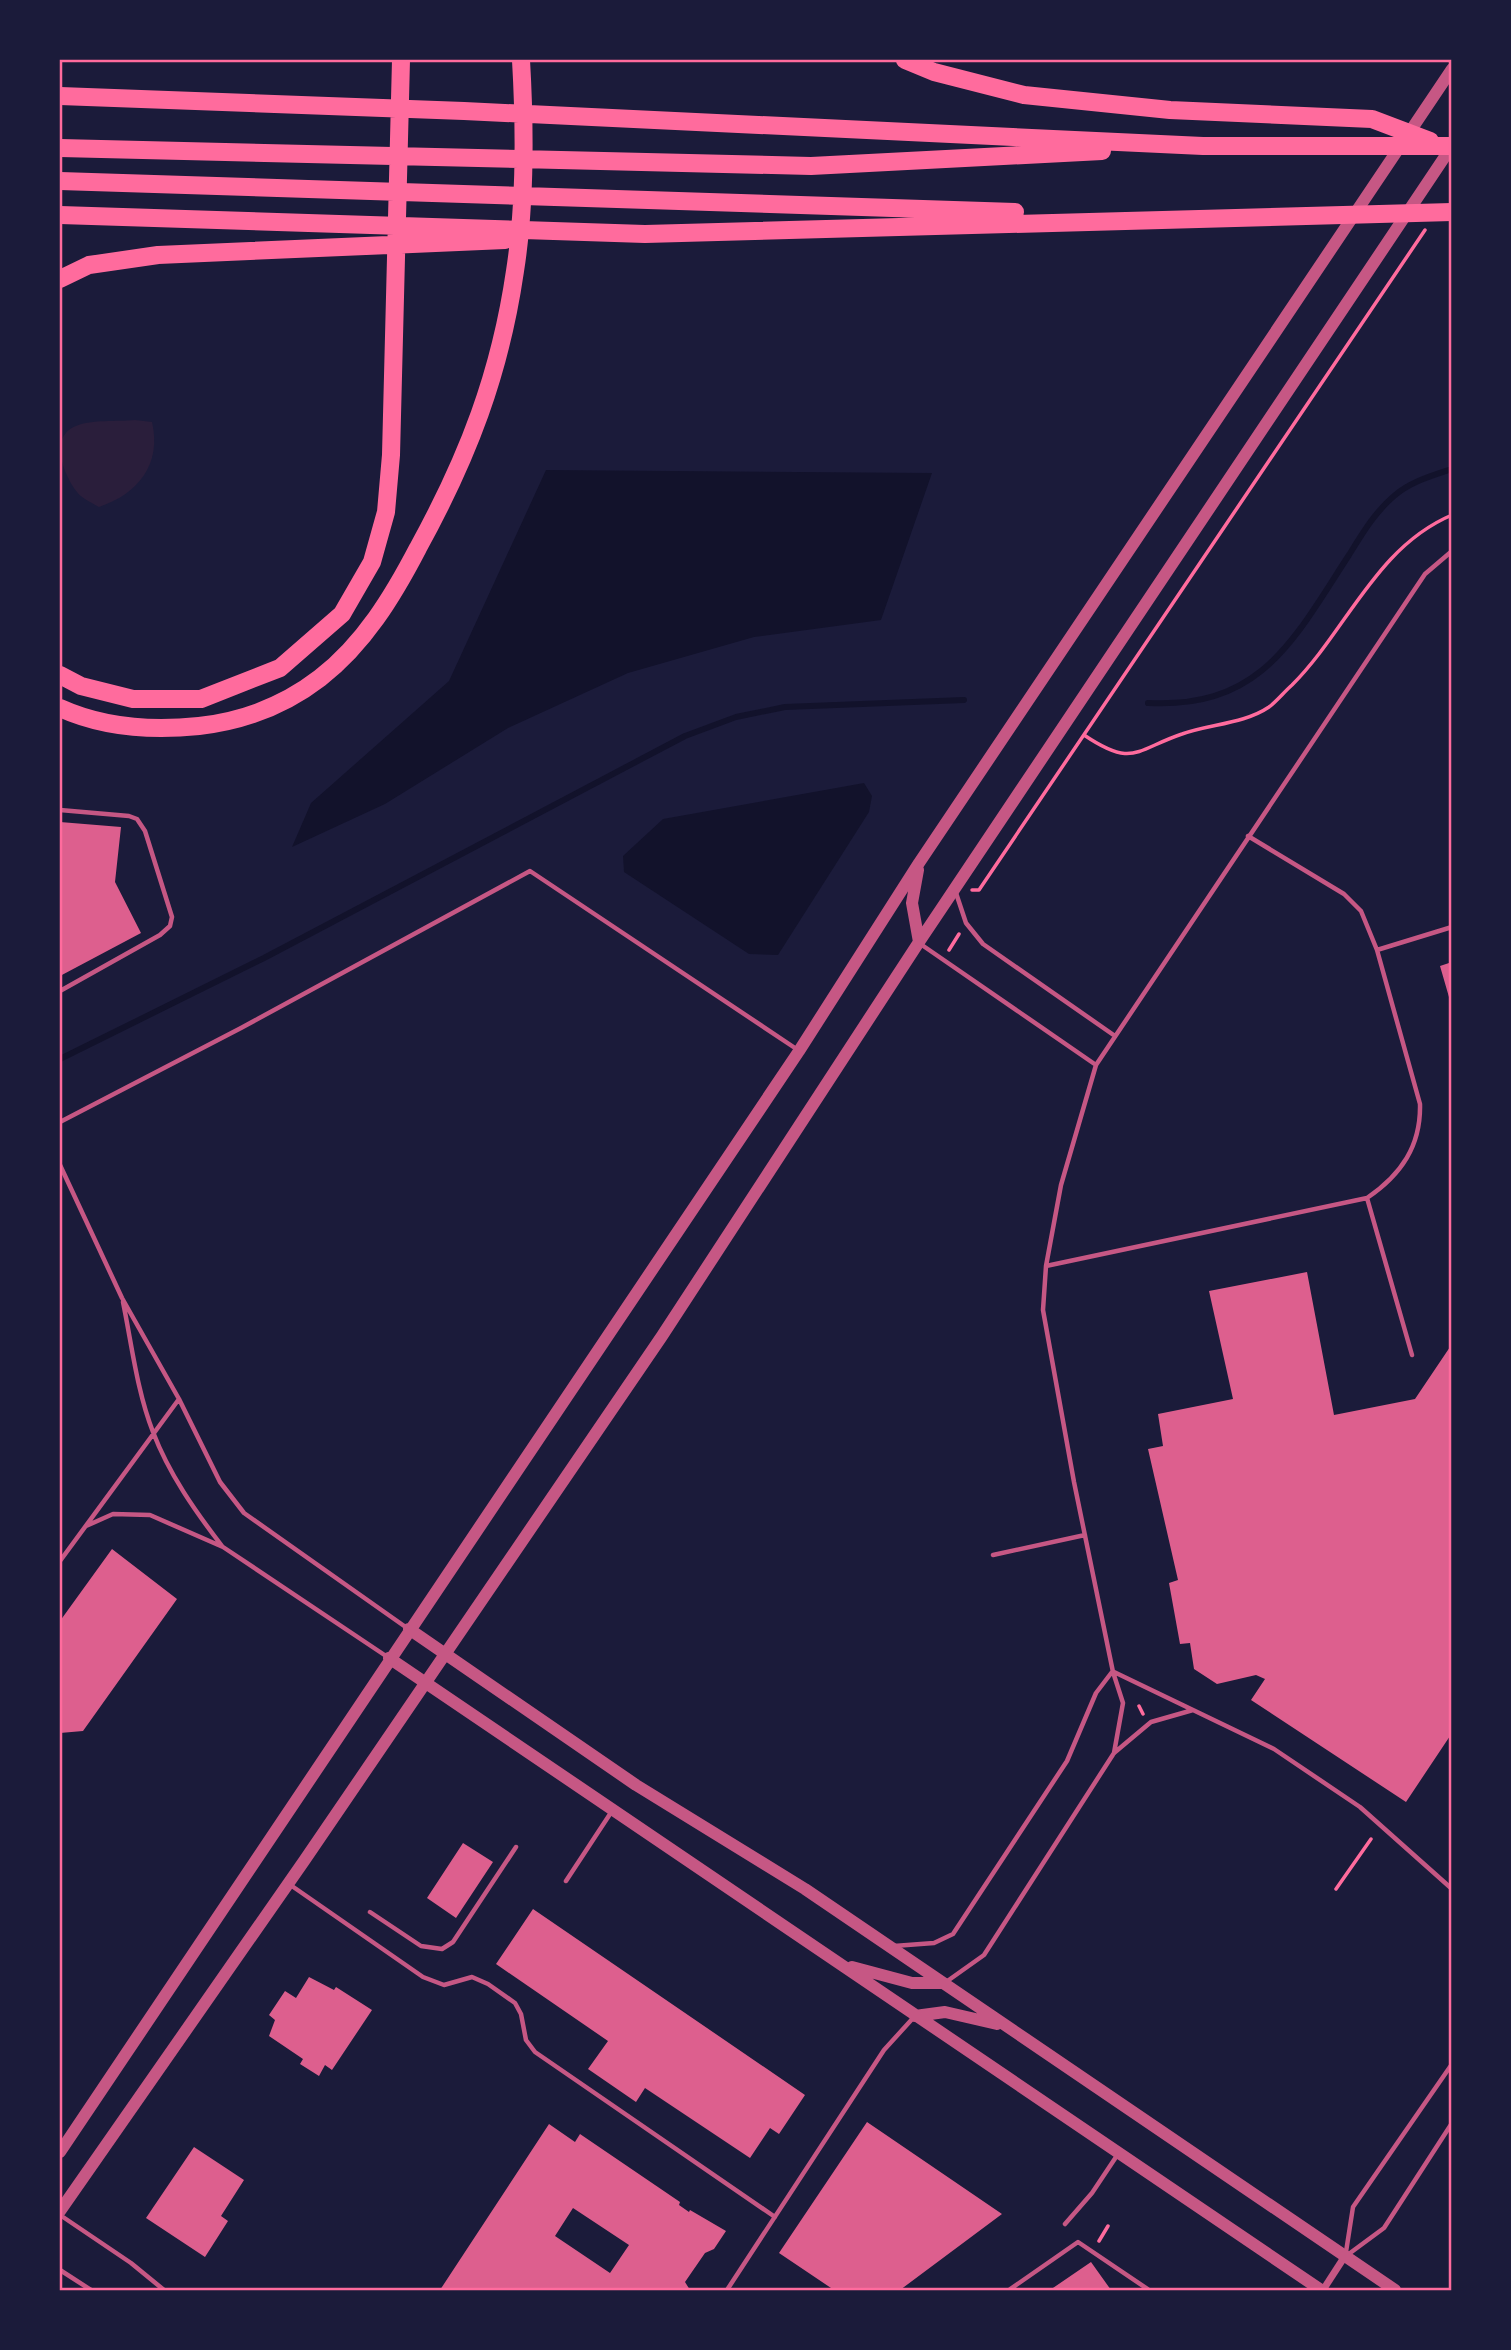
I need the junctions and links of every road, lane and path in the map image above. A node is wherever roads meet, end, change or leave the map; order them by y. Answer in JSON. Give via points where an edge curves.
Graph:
{"nodes":[{"id":1,"x":521,"y":60,"type":"edge"},
{"id":2,"x":905,"y":60,"type":"edge"},
{"id":3,"x":400,"y":68,"type":"edge"},
{"id":4,"x":1451,"y":69,"type":"edge"},
{"id":5,"x":60,"y":96,"type":"edge"},
{"id":6,"x":1203,"y":146,"type":"junction"},
{"id":7,"x":1449,"y":146,"type":"edge"},
{"id":8,"x":60,"y":148,"type":"edge"},
{"id":9,"x":60,"y":181,"type":"edge"},
{"id":10,"x":1451,"y":212,"type":"edge"},
{"id":11,"x":60,"y":215,"type":"edge"},
{"id":12,"x":1204,"y":218,"type":"junction"},
{"id":13,"x":1428,"y":225,"type":"dead end"},
{"id":14,"x":645,"y":234,"type":"junction"},
{"id":15,"x":60,"y":279,"type":"edge"},
{"id":16,"x":1451,"y":515,"type":"edge"},
{"id":17,"x":1451,"y":551,"type":"edge"},
{"id":18,"x":60,"y":675,"type":"edge"},
{"id":19,"x":60,"y":708,"type":"edge"},
{"id":20,"x":1084,"y":735,"type":"junction"},
{"id":21,"x":60,"y":810,"type":"edge"},
{"id":22,"x":1248,"y":836,"type":"junction"},
{"id":23,"x":919,"y":863,"type":"junction"},
{"id":24,"x":979,"y":890,"type":"dead end"},
{"id":25,"x":955,"y":891,"type":"junction"},
{"id":26,"x":1451,"y":926,"type":"edge"},
{"id":27,"x":959,"y":934,"type":"dead end"},
{"id":28,"x":919,"y":942,"type":"junction"},
{"id":29,"x":949,"y":950,"type":"dead end"},
{"id":30,"x":1377,"y":950,"type":"junction"},
{"id":31,"x":60,"y":991,"type":"edge"},
{"id":32,"x":1115,"y":1036,"type":"junction"},
{"id":33,"x":799,"y":1051,"type":"junction"},
{"id":34,"x":1096,"y":1065,"type":"junction"},
{"id":35,"x":60,"y":1122,"type":"edge"},
{"id":36,"x":60,"y":1165,"type":"edge"},
{"id":37,"x":1367,"y":1198,"type":"junction"},
{"id":38,"x":1046,"y":1266,"type":"junction"},
{"id":39,"x":122,"y":1298,"type":"junction"},
{"id":40,"x":1412,"y":1355,"type":"dead end"},
{"id":41,"x":179,"y":1399,"type":"junction"},
{"id":42,"x":154,"y":1435,"type":"junction"},
{"id":43,"x":86,"y":1526,"type":"junction"},
{"id":44,"x":1085,"y":1535,"type":"junction"},
{"id":45,"x":223,"y":1548,"type":"junction"},
{"id":46,"x":993,"y":1555,"type":"dead end"},
{"id":47,"x":60,"y":1561,"type":"edge"},
{"id":48,"x":409,"y":1629,"type":"junction"},
{"id":49,"x":445,"y":1655,"type":"junction"},
{"id":50,"x":389,"y":1658,"type":"junction"},
{"id":51,"x":1113,"y":1672,"type":"junction"},
{"id":52,"x":426,"y":1683,"type":"junction"},
{"id":53,"x":1139,"y":1706,"type":"dead end"},
{"id":54,"x":1193,"y":1710,"type":"junction"},
{"id":55,"x":1143,"y":1716,"type":"dead end"},
{"id":56,"x":1114,"y":1753,"type":"junction"},
{"id":57,"x":612,"y":1811,"type":"junction"},
{"id":58,"x":1371,"y":1839,"type":"dead end"},
{"id":59,"x":516,"y":1847,"type":"dead end"},
{"id":60,"x":566,"y":1881,"type":"dead end"},
{"id":61,"x":288,"y":1884,"type":"junction"},
{"id":62,"x":1336,"y":1889,"type":"dead end"},
{"id":63,"x":1451,"y":1889,"type":"edge"},
{"id":64,"x":370,"y":1912,"type":"dead end"},
{"id":65,"x":890,"y":1947,"type":"junction"},
{"id":66,"x":838,"y":1962,"type":"junction"},
{"id":67,"x":945,"y":1983,"type":"junction"},
{"id":68,"x":915,"y":2016,"type":"junction"},
{"id":69,"x":1014,"y":2030,"type":"junction"},
{"id":70,"x":1451,"y":2064,"type":"edge"},
{"id":71,"x":1451,"y":2123,"type":"edge"},
{"id":72,"x":60,"y":2152,"type":"edge"},
{"id":73,"x":1119,"y":2153,"type":"junction"},
{"id":74,"x":60,"y":2213,"type":"edge"},
{"id":75,"x":775,"y":2217,"type":"junction"},
{"id":76,"x":1065,"y":2224,"type":"dead end"},
{"id":77,"x":1108,"y":2226,"type":"dead end"},
{"id":78,"x":1099,"y":2241,"type":"dead end"},
{"id":79,"x":1345,"y":2256,"type":"junction"},
{"id":80,"x":60,"y":2270,"type":"edge"},
{"id":81,"x":91,"y":2291,"type":"edge"},
{"id":82,"x":164,"y":2291,"type":"edge"},
{"id":83,"x":727,"y":2291,"type":"edge"},
{"id":84,"x":1009,"y":2291,"type":"edge"},
{"id":85,"x":1149,"y":2291,"type":"edge"},
{"id":86,"x":1322,"y":2291,"type":"edge"},
{"id":87,"x":1395,"y":2291,"type":"edge"}],
"edges":[{"from":1,"to":19,"type":"highway","via":[[524,184],[516,270],[498,356],[472,440],[403,577],[367,632],[321,678],[274,707],[220,724],[171,729],[115,726]]},
{"from":2,"to":7,"type":"highway","via":[[1024,95],[1170,110],[1372,119]]},
{"from":3,"to":18,"type":"highway","via":[[391,455],[386,512],[372,562],[342,614],[280,668],[201,699],[133,699],[82,687]]},
{"from":4,"to":23,"type":"street"},
{"from":5,"to":6,"type":"highway"},
{"from":6,"to":7,"type":"highway"},
{"from":6,"to":8,"type":"highway","via":[[811,166]]},
{"from":7,"to":25,"type":"street"},
{"from":9,"to":12,"type":"highway"},
{"from":10,"to":12,"type":"highway"},
{"from":11,"to":14,"type":"highway"},
{"from":12,"to":14,"type":"highway"},
{"from":13,"to":20,"type":"path"},
{"from":14,"to":15,"type":"highway","via":[[158,255],[89,265]]},
{"from":16,"to":20,"type":"path","via":[[1406,540],[1305,672],[1268,708],[1175,736],[1135,755],[1118,753]]},
{"from":17,"to":22,"type":"lane","via":[[1425,574]]},
{"from":20,"to":24,"type":"path"},
{"from":21,"to":31,"type":"lane","via":[[136,820],[145,831],[172,917],[160,935]]},
{"from":22,"to":30,"type":"lane","via":[[1344,894],[1361,911]]},
{"from":22,"to":32,"type":"lane"},
{"from":23,"to":28,"type":"street","via":[[912,903]]},
{"from":23,"to":33,"type":"street"},
{"from":25,"to":28,"type":"street"},
{"from":25,"to":32,"type":"lane","via":[[966,923],[983,944]]},
{"from":26,"to":30,"type":"lane"},
{"from":27,"to":29,"type":"path"},
{"from":28,"to":34,"type":"lane"},
{"from":28,"to":49,"type":"street","via":[[662,1336]]},
{"from":30,"to":37,"type":"lane","via":[[1420,1104],[1420,1128],[1392,1181]]},
{"from":32,"to":34,"type":"lane"},
{"from":33,"to":35,"type":"lane","via":[[530,871]]},
{"from":33,"to":48,"type":"street"},
{"from":34,"to":38,"type":"lane","via":[[1061,1185]]},
{"from":36,"to":39,"type":"lane"},
{"from":37,"to":38,"type":"lane"},
{"from":37,"to":40,"type":"lane"},
{"from":38,"to":44,"type":"lane","via":[[1043,1310]]},
{"from":39,"to":41,"type":"lane"},
{"from":39,"to":42,"type":"lane"},
{"from":41,"to":42,"type":"lane"},
{"from":41,"to":48,"type":"lane","via":[[220,1482],[244,1513]]},
{"from":42,"to":43,"type":"lane"},
{"from":42,"to":45,"type":"lane","via":[[187,1500]]},
{"from":43,"to":45,"type":"lane","via":[[113,1514],[150,1515]]},
{"from":43,"to":47,"type":"lane"},
{"from":44,"to":46,"type":"lane"},
{"from":44,"to":51,"type":"lane"},
{"from":45,"to":50,"type":"lane"},
{"from":48,"to":49,"type":"street"},
{"from":48,"to":50,"type":"street"},
{"from":49,"to":52,"type":"street"},
{"from":49,"to":65,"type":"street","via":[[636,1785]]},
{"from":50,"to":52,"type":"street"},
{"from":50,"to":72,"type":"street"},
{"from":51,"to":54,"type":"lane"},
{"from":51,"to":56,"type":"lane","via":[[1123,1703]]},
{"from":51,"to":65,"type":"lane","via":[[1096,1693],[1067,1761],[953,1934],[934,1943]]},
{"from":52,"to":57,"type":"street"},
{"from":52,"to":61,"type":"street"},
{"from":53,"to":55,"type":"path"},
{"from":54,"to":56,"type":"lane","via":[[1151,1722]]},
{"from":54,"to":63,"type":"lane","via":[[1274,1749],[1360,1807]]},
{"from":56,"to":67,"type":"lane","via":[[984,1955]]},
{"from":57,"to":60,"type":"lane"},
{"from":57,"to":66,"type":"street"},
{"from":58,"to":62,"type":"path"},
{"from":59,"to":64,"type":"lane","via":[[453,1942],[442,1950],[421,1946]]},
{"from":61,"to":74,"type":"street"},
{"from":61,"to":75,"type":"lane","via":[[423,1977],[444,1985],[472,1977],[488,1984],[515,2003],[522,2014],[526,2040],[535,2052]]},
{"from":65,"to":67,"type":"street"},
{"from":66,"to":67,"type":"street","via":[[886,1979]]},
{"from":66,"to":68,"type":"street"},
{"from":67,"to":69,"type":"street"},
{"from":68,"to":69,"type":"street","via":[[945,2012]]},
{"from":68,"to":73,"type":"street"},
{"from":68,"to":75,"type":"lane","via":[[884,2050]]},
{"from":69,"to":79,"type":"street"},
{"from":70,"to":79,"type":"lane","via":[[1353,2207]]},
{"from":71,"to":79,"type":"lane","via":[[1384,2228]]},
{"from":73,"to":76,"type":"lane"},
{"from":73,"to":86,"type":"street"},
{"from":74,"to":82,"type":"lane"},
{"from":75,"to":83,"type":"lane"},
{"from":77,"to":78,"type":"path"},
{"from":79,"to":86,"type":"street"},
{"from":79,"to":87,"type":"street"},
{"from":80,"to":81,"type":"lane"},
{"from":84,"to":85,"type":"lane","via":[[1079,2242]]}]}
